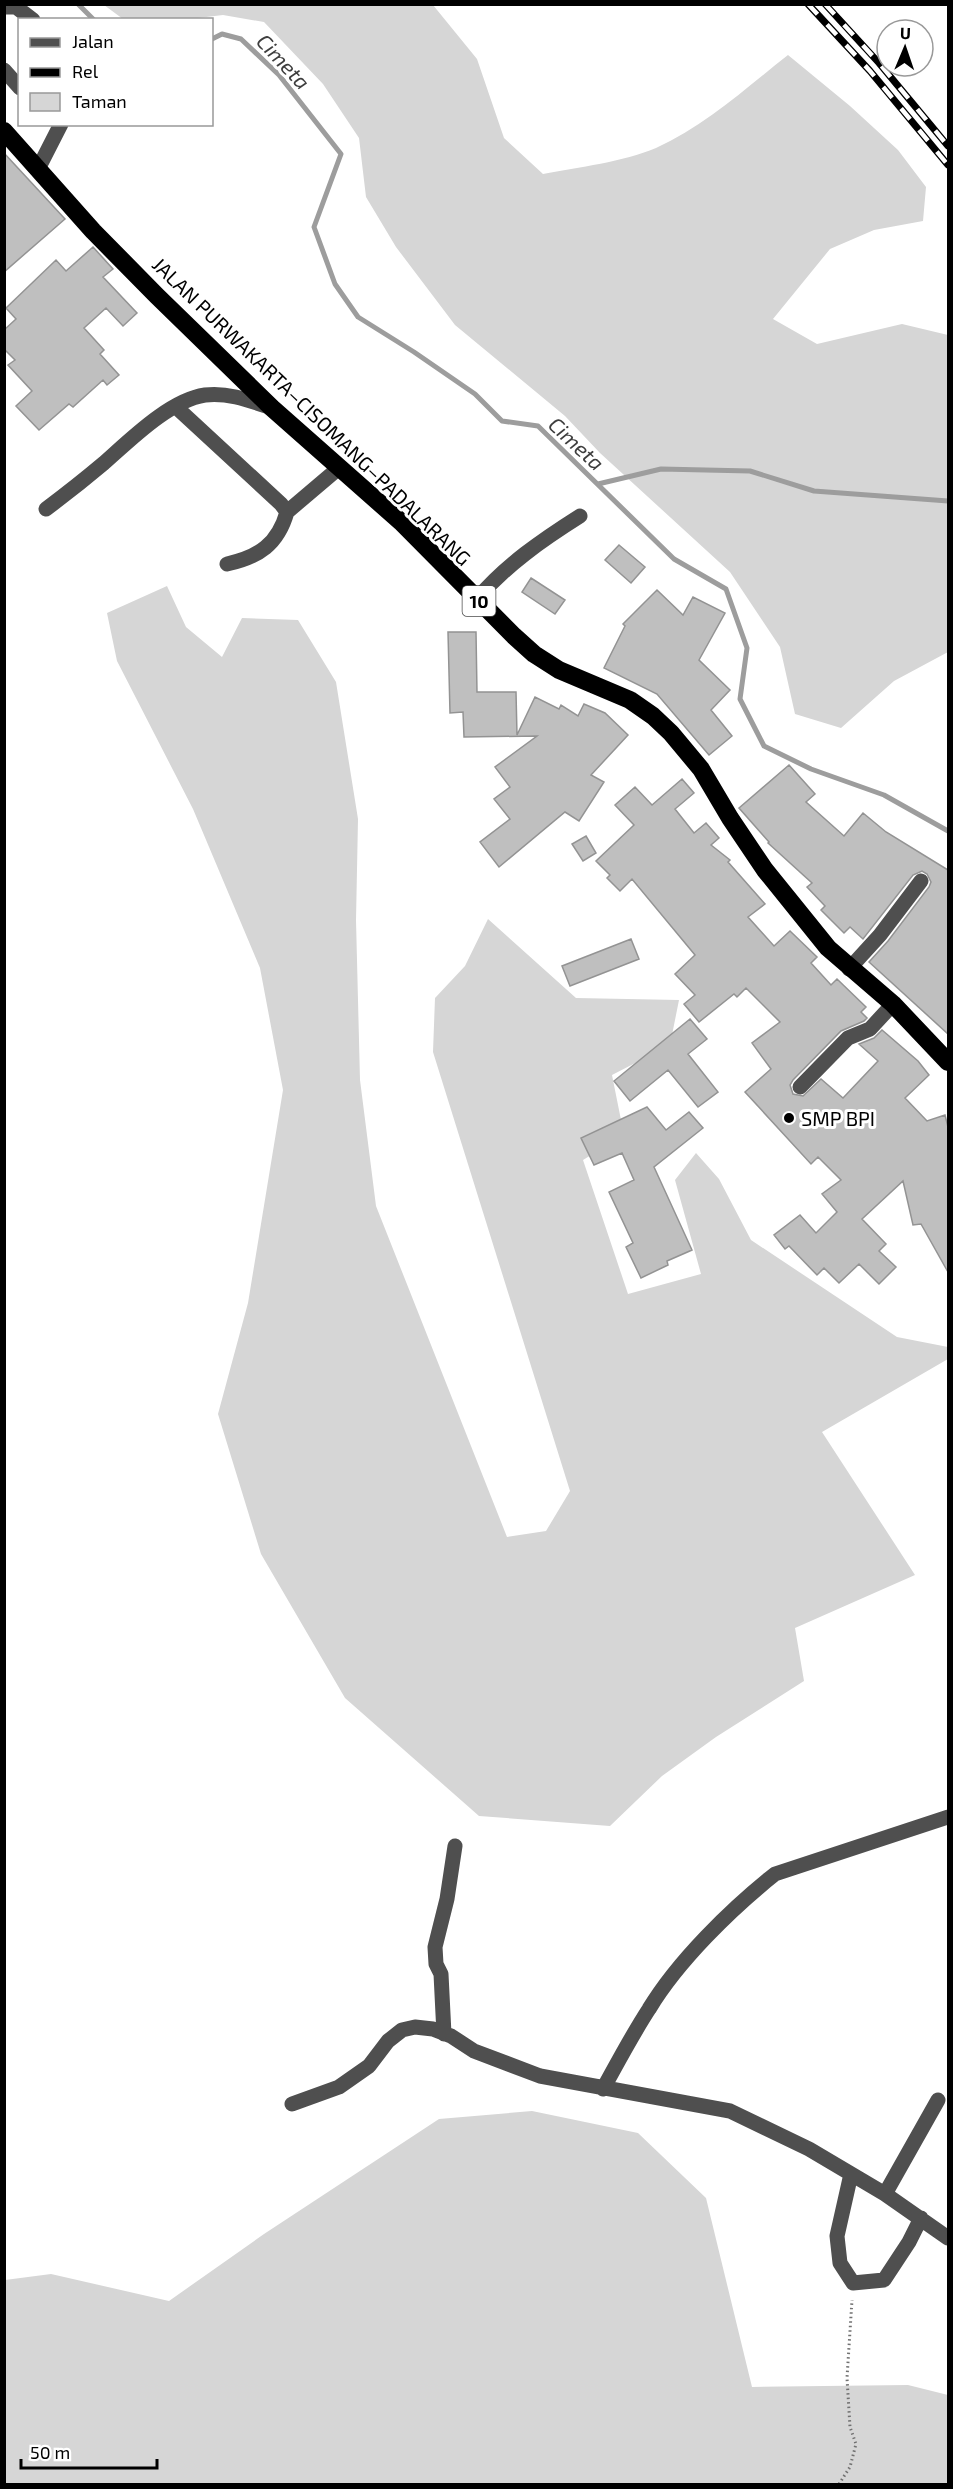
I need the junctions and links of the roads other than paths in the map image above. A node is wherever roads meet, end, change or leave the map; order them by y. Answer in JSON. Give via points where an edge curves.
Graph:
{"nodes":[{"id":1,"x":4,"y":7,"type":"edge"},
{"id":2,"x":30,"y":18,"type":"edge"},
{"id":3,"x":4,"y":70,"type":"edge"},
{"id":4,"x":18,"y":86,"type":"edge"},
{"id":5,"x":56,"y":127,"type":"edge"},
{"id":6,"x":4,"y":131,"type":"edge"},
{"id":7,"x":38,"y":169,"type":"junction"},
{"id":8,"x":176,"y":407,"type":"junction"},
{"id":9,"x":272,"y":408,"type":"junction"},
{"id":10,"x":340,"y":467,"type":"junction"},
{"id":11,"x":46,"y":509,"type":"dead end"},
{"id":12,"x":287,"y":512,"type":"junction"},
{"id":13,"x":580,"y":516,"type":"dead end"},
{"id":14,"x":227,"y":564,"type":"dead end"},
{"id":15,"x":477,"y":599,"type":"junction"},
{"id":16,"x":921,"y":881,"type":"dead end"},
{"id":17,"x":849,"y":969,"type":"junction"},
{"id":18,"x":893,"y":1004,"type":"junction"},
{"id":19,"x":948,"y":1062,"type":"edge"},
{"id":20,"x":800,"y":1087,"type":"dead end"},
{"id":21,"x":948,"y":1817,"type":"edge"},
{"id":22,"x":455,"y":1846,"type":"dead end"},
{"id":23,"x":444,"y":2034,"type":"junction"},
{"id":24,"x":603,"y":2089,"type":"junction"},
{"id":25,"x":938,"y":2100,"type":"dead end"},
{"id":26,"x":292,"y":2104,"type":"dead end"},
{"id":27,"x":851,"y":2174,"type":"junction"},
{"id":28,"x":885,"y":2194,"type":"junction"},
{"id":29,"x":921,"y":2217,"type":"junction"},
{"id":30,"x":948,"y":2238,"type":"edge"}],
"edges":[{"from":1,"to":2,"type":"street","via":[[16,7]]},
{"from":3,"to":4,"type":"street"},
{"from":5,"to":7,"type":"street"},
{"from":6,"to":7,"type":"highway","name":"JALAN PURWAKARTA–CISOMANG–PADALARANG","number":"10"},
{"from":7,"to":9,"type":"highway","name":"JALAN PURWAKARTA–CISOMANG–PADALARANG","number":"10","via":[[93,231]]},
{"from":8,"to":9,"type":"street","via":[[199,396],[215,395]]},
{"from":8,"to":11,"type":"street","via":[[133,436]]},
{"from":8,"to":12,"type":"street"},
{"from":9,"to":10,"type":"highway","name":"JALAN PURWAKARTA–CISOMANG–PADALARANG","number":"10"},
{"from":10,"to":12,"type":"street"},
{"from":10,"to":15,"type":"highway","name":"JALAN PURWAKARTA–CISOMANG–PADALARANG","number":"10"},
{"from":12,"to":14,"type":"street","via":[[281,528],[262,552],[248,560]]},
{"from":13,"to":15,"type":"street","via":[[538,542]]},
{"from":15,"to":17,"type":"highway","name":"JALAN PURWAKARTA–CISOMANG–PADALARANG","number":"10","via":[[534,654],[559,670],[630,700],[671,733],[701,769],[765,870]]},
{"from":16,"to":17,"type":"street"},
{"from":17,"to":18,"type":"highway","name":"JALAN PURWAKARTA–CISOMANG–PADALARANG","number":"10"},
{"from":18,"to":19,"type":"highway","name":"JALAN PURWAKARTA–CISOMANG–PADALARANG","number":"10"},
{"from":18,"to":20,"type":"street","via":[[870,1029],[848,1038]]},
{"from":21,"to":24,"type":"street","via":[[775,1874],[726,1918],[680,1968],[656,1999]]},
{"from":22,"to":23,"type":"street","via":[[435,1947],[441,1974]]},
{"from":23,"to":24,"type":"street","via":[[514,2068]]},
{"from":23,"to":26,"type":"street","via":[[415,2027],[402,2030],[369,2066],[339,2087]]},
{"from":24,"to":27,"type":"street","via":[[730,2111],[777,2132]]},
{"from":25,"to":28,"type":"street"},
{"from":27,"to":28,"type":"street"},
{"from":27,"to":29,"type":"street","via":[[837,2236],[840,2263],[853,2283],[884,2280]]},
{"from":28,"to":29,"type":"street"},
{"from":29,"to":30,"type":"street"}]}
